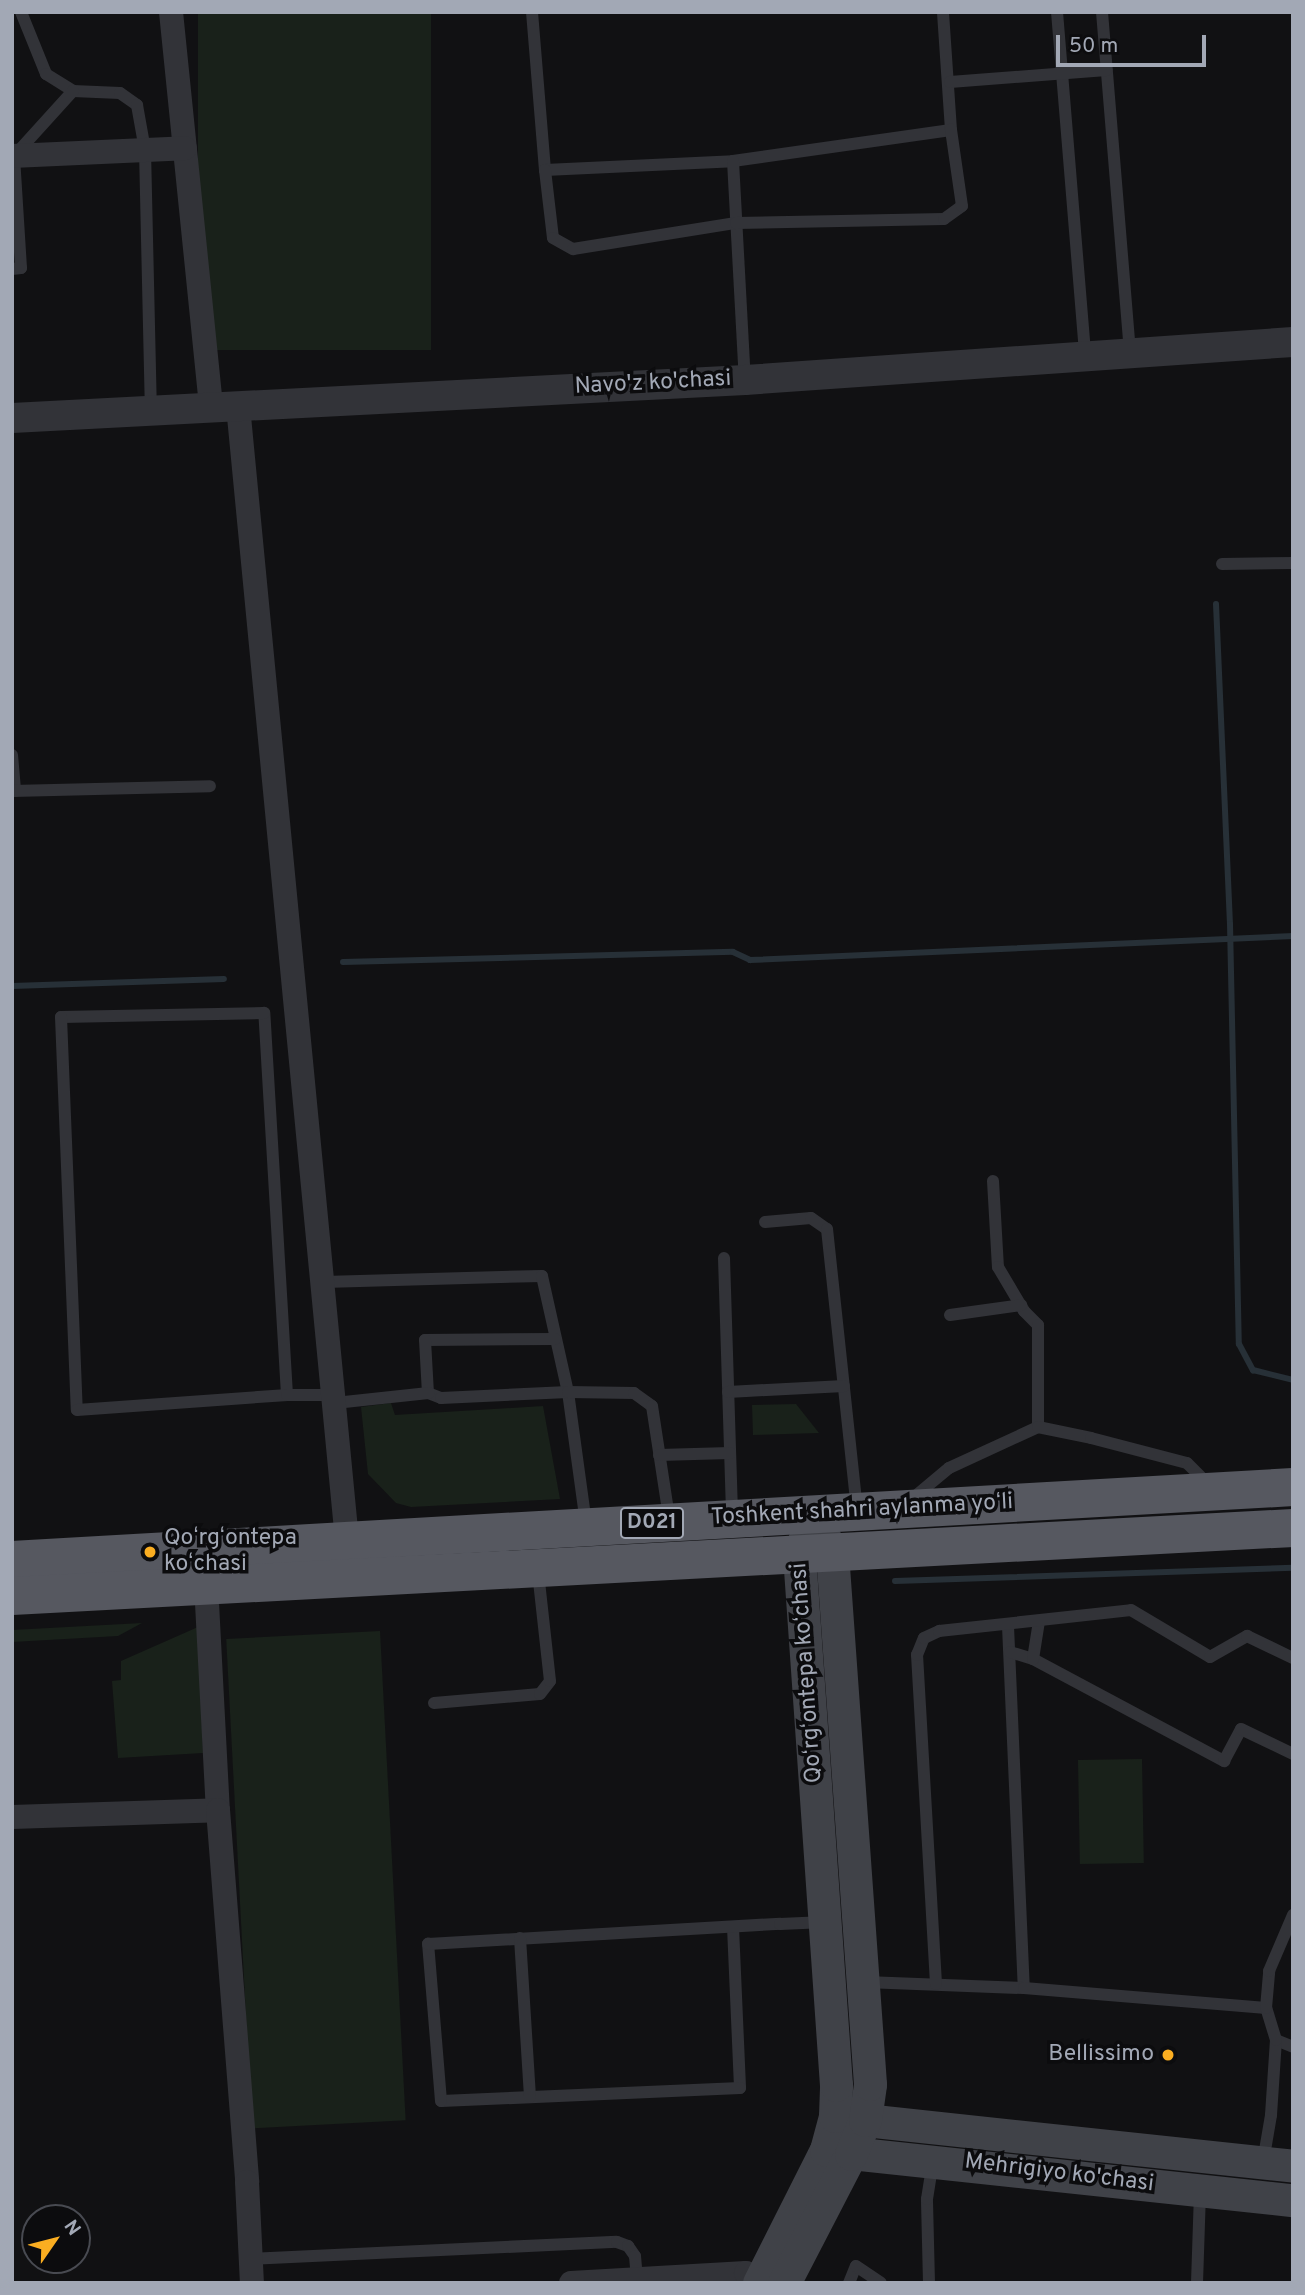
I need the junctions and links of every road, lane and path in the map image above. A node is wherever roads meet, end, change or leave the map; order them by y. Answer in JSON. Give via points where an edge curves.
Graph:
{"nodes":[{"id":1,"x":21,"y":12,"type":"edge"},
{"id":2,"x":171,"y":12,"type":"edge"},
{"id":3,"x":532,"y":12,"type":"edge"},
{"id":4,"x":943,"y":12,"type":"edge"},
{"id":5,"x":1057,"y":12,"type":"edge"},
{"id":6,"x":1102,"y":12,"type":"edge"},
{"id":7,"x":1107,"y":70,"type":"junction"},
{"id":8,"x":1062,"y":72,"type":"junction"},
{"id":9,"x":950,"y":82,"type":"junction"},
{"id":10,"x":73,"y":91,"type":"junction"},
{"id":11,"x":951,"y":130,"type":"junction"},
{"id":12,"x":185,"y":148,"type":"junction"},
{"id":13,"x":145,"y":150,"type":"junction"},
{"id":14,"x":13,"y":156,"type":"edge"},
{"id":15,"x":733,"y":161,"type":"junction"},
{"id":16,"x":545,"y":170,"type":"junction"},
{"id":17,"x":736,"y":223,"type":"junction"},
{"id":18,"x":12,"y":269,"type":"edge"},
{"id":19,"x":1293,"y":342,"type":"edge"},
{"id":20,"x":1130,"y":353,"type":"junction"},
{"id":21,"x":1085,"y":356,"type":"junction"},
{"id":22,"x":745,"y":380,"type":"junction"},
{"id":23,"x":225,"y":406,"type":"junction"},
{"id":24,"x":151,"y":411,"type":"junction"},
{"id":25,"x":12,"y":418,"type":"edge"},
{"id":26,"x":1293,"y":563,"type":"edge"},
{"id":27,"x":1222,"y":564,"type":"dead end"},
{"id":28,"x":12,"y":755,"type":"edge"},
{"id":29,"x":210,"y":786,"type":"dead end"},
{"id":30,"x":14,"y":791,"type":"edge"},
{"id":31,"x":993,"y":1181,"type":"dead end"},
{"id":32,"x":765,"y":1222,"type":"dead end"},
{"id":33,"x":724,"y":1258,"type":"dead end"},
{"id":34,"x":324,"y":1282,"type":"junction"},
{"id":35,"x":1021,"y":1305,"type":"junction"},
{"id":36,"x":950,"y":1315,"type":"dead end"},
{"id":37,"x":555,"y":1339,"type":"junction"},
{"id":38,"x":844,"y":1386,"type":"junction"},
{"id":39,"x":428,"y":1392,"type":"junction"},
{"id":40,"x":568,"y":1392,"type":"junction"},
{"id":41,"x":728,"y":1392,"type":"junction"},
{"id":42,"x":287,"y":1395,"type":"junction"},
{"id":43,"x":335,"y":1399,"type":"junction"},
{"id":44,"x":1038,"y":1427,"type":"junction"},
{"id":45,"x":730,"y":1453,"type":"junction"},
{"id":46,"x":659,"y":1455,"type":"junction"},
{"id":47,"x":1293,"y":1487,"type":"edge"},
{"id":48,"x":1216,"y":1491,"type":"junction"},
{"id":49,"x":900,"y":1509,"type":"junction"},
{"id":50,"x":857,"y":1511,"type":"junction"},
{"id":51,"x":813,"y":1514,"type":"junction"},
{"id":52,"x":732,"y":1519,"type":"junction"},
{"id":53,"x":670,"y":1522,"type":"junction"},
{"id":54,"x":586,"y":1527,"type":"junction"},
{"id":55,"x":1293,"y":1528,"type":"edge"},
{"id":56,"x":347,"y":1540,"type":"junction"},
{"id":57,"x":816,"y":1553,"type":"junction"},
{"id":58,"x":12,"y":1560,"type":"edge"},
{"id":59,"x":538,"y":1568,"type":"junction"},
{"id":60,"x":206,"y":1584,"type":"junction"},
{"id":61,"x":12,"y":1596,"type":"edge"},
{"id":62,"x":1039,"y":1622,"type":"junction"},
{"id":63,"x":1008,"y":1626,"type":"junction"},
{"id":64,"x":1010,"y":1652,"type":"junction"},
{"id":65,"x":1293,"y":1658,"type":"edge"},
{"id":66,"x":1033,"y":1659,"type":"junction"},
{"id":67,"x":434,"y":1703,"type":"dead end"},
{"id":68,"x":1293,"y":1754,"type":"edge"},
{"id":69,"x":218,"y":1810,"type":"junction"},
{"id":70,"x":12,"y":1817,"type":"edge"},
{"id":71,"x":1292,"y":1916,"type":"edge"},
{"id":72,"x":825,"y":1922,"type":"junction"},
{"id":73,"x":733,"y":1927,"type":"junction"},
{"id":74,"x":520,"y":1938,"type":"junction"},
{"id":75,"x":864,"y":1982,"type":"junction"},
{"id":76,"x":936,"y":1984,"type":"junction"},
{"id":77,"x":1024,"y":1988,"type":"junction"},
{"id":78,"x":1266,"y":2008,"type":"junction"},
{"id":79,"x":1276,"y":2040,"type":"junction"},
{"id":80,"x":1293,"y":2047,"type":"edge"},
{"id":81,"x":530,"y":2097,"type":"junction"},
{"id":82,"x":865,"y":2120,"type":"junction"},
{"id":83,"x":838,"y":2152,"type":"junction"},
{"id":84,"x":933,"y":2160,"type":"junction"},
{"id":85,"x":1278,"y":2164,"type":"edge"},
{"id":86,"x":1200,"y":2190,"type":"junction"},
{"id":87,"x":1293,"y":2200,"type":"edge"},
{"id":88,"x":252,"y":2271,"type":"edge"},
{"id":89,"x":637,"y":2279,"type":"junction"},
{"id":90,"x":768,"y":2281,"type":"edge"},
{"id":91,"x":571,"y":2283,"type":"edge"},
{"id":92,"x":849,"y":2283,"type":"edge"},
{"id":93,"x":881,"y":2283,"type":"edge"},
{"id":94,"x":929,"y":2283,"type":"edge"},
{"id":95,"x":1197,"y":2283,"type":"edge"}],
"edges":[{"from":1,"to":10,"type":"lane","via":[[46,74]]},
{"from":2,"to":12,"type":"street"},
{"from":3,"to":16,"type":"lane"},
{"from":4,"to":9,"type":"lane"},
{"from":5,"to":8,"type":"lane"},
{"from":6,"to":7,"type":"lane"},
{"from":7,"to":8,"type":"lane"},
{"from":7,"to":20,"type":"lane"},
{"from":8,"to":9,"type":"lane"},
{"from":8,"to":21,"type":"lane"},
{"from":9,"to":11,"type":"lane"},
{"from":10,"to":13,"type":"lane","via":[[120,93],[137,105]]},
{"from":10,"to":14,"type":"lane"},
{"from":11,"to":15,"type":"lane"},
{"from":11,"to":17,"type":"lane","via":[[962,206],[944,219]]},
{"from":12,"to":13,"type":"street"},
{"from":12,"to":23,"type":"street"},
{"from":13,"to":14,"type":"street"},
{"from":13,"to":24,"type":"lane"},
{"from":14,"to":18,"type":"lane","via":[[21,268]]},
{"from":15,"to":16,"type":"lane"},
{"from":15,"to":17,"type":"lane"},
{"from":16,"to":17,"type":"lane","via":[[553,238],[573,249]]},
{"from":17,"to":22,"type":"lane"},
{"from":19,"to":20,"type":"street","name":"Navo'z ko'chasi"},
{"from":20,"to":21,"type":"street","name":"Navo'z ko'chasi"},
{"from":21,"to":22,"type":"street","name":"Navo'z ko'chasi"},
{"from":22,"to":23,"type":"street","name":"Navo'z ko'chasi"},
{"from":23,"to":24,"type":"street","name":"Navo'z ko'chasi"},
{"from":23,"to":34,"type":"street"},
{"from":24,"to":25,"type":"street","name":"Navo'z ko'chasi"},
{"from":26,"to":27,"type":"lane"},
{"from":28,"to":30,"type":"lane"},
{"from":29,"to":30,"type":"lane"},
{"from":31,"to":35,"type":"lane","via":[[998,1267]]},
{"from":32,"to":38,"type":"lane","via":[[811,1219],[827,1229]]},
{"from":33,"to":41,"type":"lane"},
{"from":34,"to":37,"type":"lane","via":[[542,1276]]},
{"from":34,"to":43,"type":"street"},
{"from":35,"to":36,"type":"lane"},
{"from":35,"to":44,"type":"lane","via":[[1038,1325]]},
{"from":37,"to":39,"type":"lane","via":[[425,1340]]},
{"from":37,"to":40,"type":"lane"},
{"from":38,"to":41,"type":"lane"},
{"from":38,"to":50,"type":"lane"},
{"from":39,"to":40,"type":"lane","via":[[441,1398]]},
{"from":39,"to":43,"type":"lane"},
{"from":40,"to":46,"type":"lane","via":[[634,1393],[652,1406]]},
{"from":40,"to":54,"type":"lane"},
{"from":41,"to":45,"type":"lane"},
{"from":42,"to":42,"type":"lane","via":[[78,1410],[61,1017],[264,1013]]},
{"from":42,"to":43,"type":"lane"},
{"from":43,"to":56,"type":"street"},
{"from":44,"to":48,"type":"lane","via":[[1187,1463]]},
{"from":44,"to":49,"type":"lane","via":[[949,1468]]},
{"from":45,"to":46,"type":"lane"},
{"from":45,"to":52,"type":"lane"},
{"from":46,"to":53,"type":"lane"},
{"from":47,"to":48,"type":"highway","name":"Toshkent shahri aylanma yoʻli","number":"D021"},
{"from":48,"to":49,"type":"highway","name":"Toshkent shahri aylanma yoʻli","number":"D021"},
{"from":49,"to":50,"type":"highway","name":"Toshkent shahri aylanma yoʻli","number":"D021"},
{"from":50,"to":51,"type":"highway","name":"Toshkent shahri aylanma yoʻli","number":"D021"},
{"from":51,"to":52,"type":"highway","name":"Toshkent shahri aylanma yoʻli","number":"D021"},
{"from":51,"to":57,"type":"main road","name":"Qoʻrgʻontepa koʻchasi"},
{"from":52,"to":53,"type":"highway","name":"Toshkent shahri aylanma yoʻli","number":"D021"},
{"from":53,"to":54,"type":"highway","name":"Toshkent shahri aylanma yoʻli","number":"D021"},
{"from":54,"to":56,"type":"highway","name":"Toshkent shahri aylanma yoʻli","number":"D021"},
{"from":55,"to":57,"type":"highway","name":"Toshkent shahri aylanma yoʻli","number":"D021"},
{"from":56,"to":58,"type":"highway","name":"Toshkent shahri aylanma yoʻli","number":"D021"},
{"from":57,"to":59,"type":"highway","name":"Toshkent shahri aylanma yoʻli","number":"D021"},
{"from":57,"to":72,"type":"main road","name":"Qoʻrgʻontepa koʻchasi"},
{"from":57,"to":75,"type":"main road","name":"Qoʻrgʻontepa koʻchasi"},
{"from":59,"to":60,"type":"highway","name":"Toshkent shahri aylanma yoʻli","number":"D021"},
{"from":59,"to":67,"type":"lane","via":[[550,1681],[540,1694]]},
{"from":60,"to":61,"type":"highway","name":"Toshkent shahri aylanma yoʻli","number":"D021"},
{"from":60,"to":69,"type":"street"},
{"from":62,"to":63,"type":"lane"},
{"from":62,"to":65,"type":"lane","via":[[1131,1610],[1210,1657],[1247,1636]]},
{"from":62,"to":66,"type":"lane"},
{"from":63,"to":64,"type":"lane"},
{"from":63,"to":76,"type":"lane","via":[[931,1634],[919,1645]]},
{"from":64,"to":66,"type":"lane"},
{"from":64,"to":77,"type":"lane"},
{"from":66,"to":68,"type":"lane","via":[[1224,1761],[1241,1729]]},
{"from":69,"to":70,"type":"street"},
{"from":69,"to":88,"type":"street"},
{"from":71,"to":78,"type":"lane","via":[[1269,1971]]},
{"from":72,"to":73,"type":"lane"},
{"from":72,"to":83,"type":"main road","name":"Qoʻrgʻontepa koʻchasi"},
{"from":73,"to":74,"type":"lane"},
{"from":73,"to":81,"type":"lane","via":[[740,2088]]},
{"from":74,"to":81,"type":"lane"},
{"from":74,"to":81,"type":"lane","via":[[428,1944],[440,2101]]},
{"from":75,"to":76,"type":"lane"},
{"from":75,"to":82,"type":"main road","name":"Qoʻrgʻontepa koʻchasi","via":[[870,2084]]},
{"from":76,"to":77,"type":"lane"},
{"from":77,"to":78,"type":"lane"},
{"from":78,"to":79,"type":"lane"},
{"from":79,"to":80,"type":"lane"},
{"from":79,"to":85,"type":"lane","via":[[1271,2115]]},
{"from":82,"to":83,"type":"main road","name":"Qoʻrgʻontepa koʻchasi"},
{"from":82,"to":85,"type":"main road","name":"Mehrigiyo ko'chasi"},
{"from":83,"to":84,"type":"main road","name":"Mehrigiyo ko'chasi"},
{"from":83,"to":90,"type":"main road","name":"Qoʻrgʻontepa koʻchasi"},
{"from":84,"to":86,"type":"main road","name":"Mehrigiyo ko'chasi"},
{"from":84,"to":94,"type":"lane","via":[[927,2199]]},
{"from":86,"to":87,"type":"main road","name":"Mehrigiyo ko'chasi"},
{"from":86,"to":95,"type":"lane"},
{"from":88,"to":89,"type":"lane","via":[[617,2242],[628,2246],[635,2256]]},
{"from":89,"to":90,"type":"street","via":[[746,2273]]},
{"from":89,"to":91,"type":"street"},
{"from":92,"to":93,"type":"lane","via":[[856,2266]]}]}
